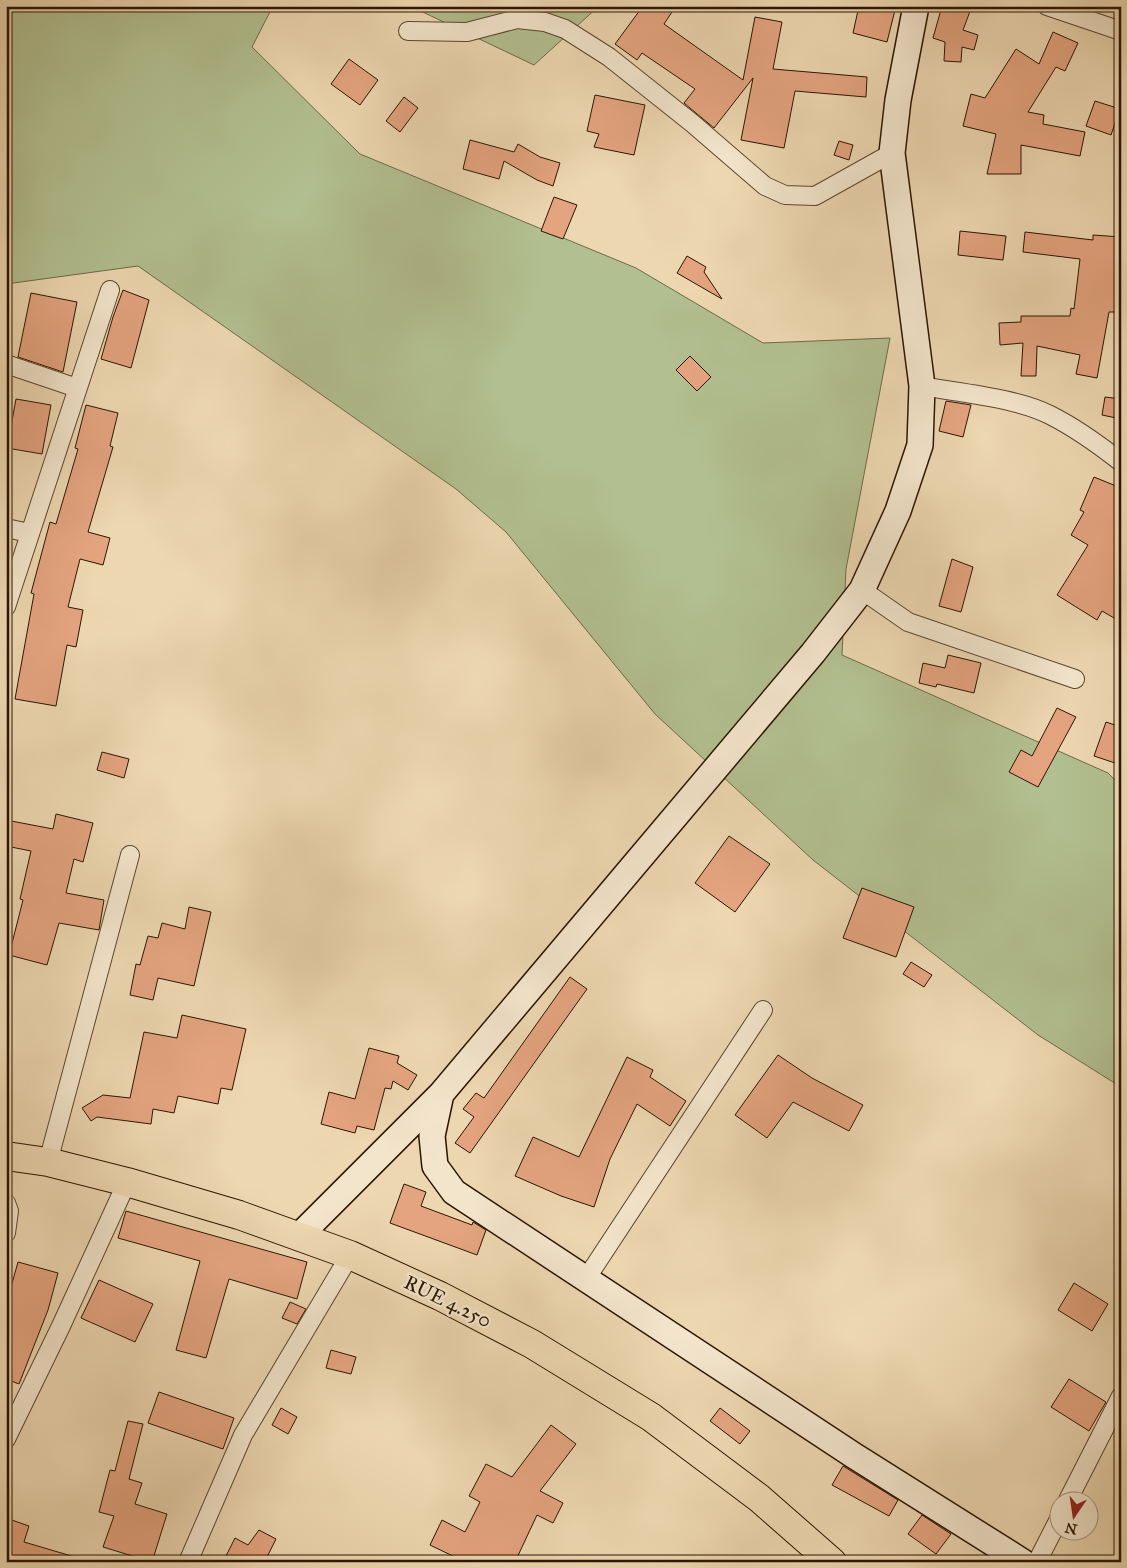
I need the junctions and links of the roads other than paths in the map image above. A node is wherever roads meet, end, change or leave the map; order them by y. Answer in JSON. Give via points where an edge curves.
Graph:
{"nodes":[{"id":1,"x":916,"y":6,"type":"edge"},
{"id":2,"x":1047,"y":6,"type":"edge"},
{"id":3,"x":408,"y":31,"type":"dead end"},
{"id":4,"x":1121,"y":31,"type":"edge"},
{"id":5,"x":892,"y":153,"type":"junction"},
{"id":6,"x":110,"y":290,"type":"dead end"},
{"id":7,"x":6,"y":364,"type":"edge"},
{"id":8,"x":922,"y":386,"type":"junction"},
{"id":9,"x":77,"y":388,"type":"junction"},
{"id":10,"x":1121,"y":462,"type":"edge"},
{"id":11,"x":6,"y":528,"type":"edge"},
{"id":12,"x":29,"y":533,"type":"junction"},
{"id":13,"x":862,"y":590,"type":"junction"},
{"id":14,"x":6,"y":607,"type":"edge"},
{"id":15,"x":1075,"y":679,"type":"dead end"},
{"id":16,"x":130,"y":855,"type":"dead end"},
{"id":17,"x":763,"y":1010,"type":"dead end"},
{"id":18,"x":441,"y":1094,"type":"junction"},
{"id":19,"x":6,"y":1156,"type":"edge"},
{"id":20,"x":48,"y":1162,"type":"junction"},
{"id":21,"x":127,"y":1182,"type":"junction"},
{"id":22,"x":6,"y":1203,"type":"edge"},
{"id":23,"x":6,"y":1233,"type":"edge"},
{"id":24,"x":299,"y":1236,"type":"junction"},
{"id":25,"x":350,"y":1255,"type":"junction"},
{"id":26,"x":586,"y":1279,"type":"junction"},
{"id":27,"x":1121,"y":1396,"type":"edge"},
{"id":28,"x":6,"y":1438,"type":"edge"},
{"id":29,"x":1073,"y":1490,"type":"edge"},
{"id":30,"x":1050,"y":1537,"type":"edge"},
{"id":31,"x":188,"y":1562,"type":"edge"},
{"id":32,"x":832,"y":1562,"type":"edge"},
{"id":33,"x":1023,"y":1562,"type":"edge"},
{"id":34,"x":1037,"y":1562,"type":"edge"}],
"edges":[{"from":1,"to":5,"type":"street","via":[[898,100]]},
{"from":2,"to":4,"type":"street"},
{"from":3,"to":5,"type":"street","via":[[468,32],[518,19],[545,22],[565,29],[609,57],[765,186],[785,195],[815,196]]},
{"from":5,"to":8,"type":"street"},
{"from":6,"to":9,"type":"street"},
{"from":7,"to":9,"type":"street"},
{"from":8,"to":10,"type":"street","via":[[1020,405],[1049,414],[1089,437]]},
{"from":8,"to":13,"type":"street","via":[[920,444],[898,511]]},
{"from":9,"to":12,"type":"street"},
{"from":11,"to":12,"type":"street"},
{"from":12,"to":14,"type":"street"},
{"from":13,"to":15,"type":"street","via":[[908,622]]},
{"from":13,"to":18,"type":"street","via":[[813,654]]},
{"from":16,"to":20,"type":"street"},
{"from":17,"to":26,"type":"street"},
{"from":18,"to":24,"type":"street"},
{"from":18,"to":26,"type":"street","via":[[432,1136],[435,1166],[454,1192]]},
{"from":19,"to":20,"type":"main road","name":"RUE 4.250"},
{"from":20,"to":21,"type":"main road","name":"RUE 4.250"},
{"from":21,"to":24,"type":"main road","name":"RUE 4.250"},
{"from":21,"to":28,"type":"street"},
{"from":22,"to":23,"type":"street","via":[[9,1210]]},
{"from":24,"to":25,"type":"main road","name":"RUE 4.250"},
{"from":25,"to":31,"type":"street","via":[[243,1435]]},
{"from":25,"to":32,"type":"main road","name":"RUE 4.250","via":[[440,1296],[532,1344],[651,1417],[759,1498]]},
{"from":26,"to":33,"type":"street","via":[[845,1450]]},
{"from":27,"to":29,"type":"street"},
{"from":30,"to":34,"type":"street"}]}
